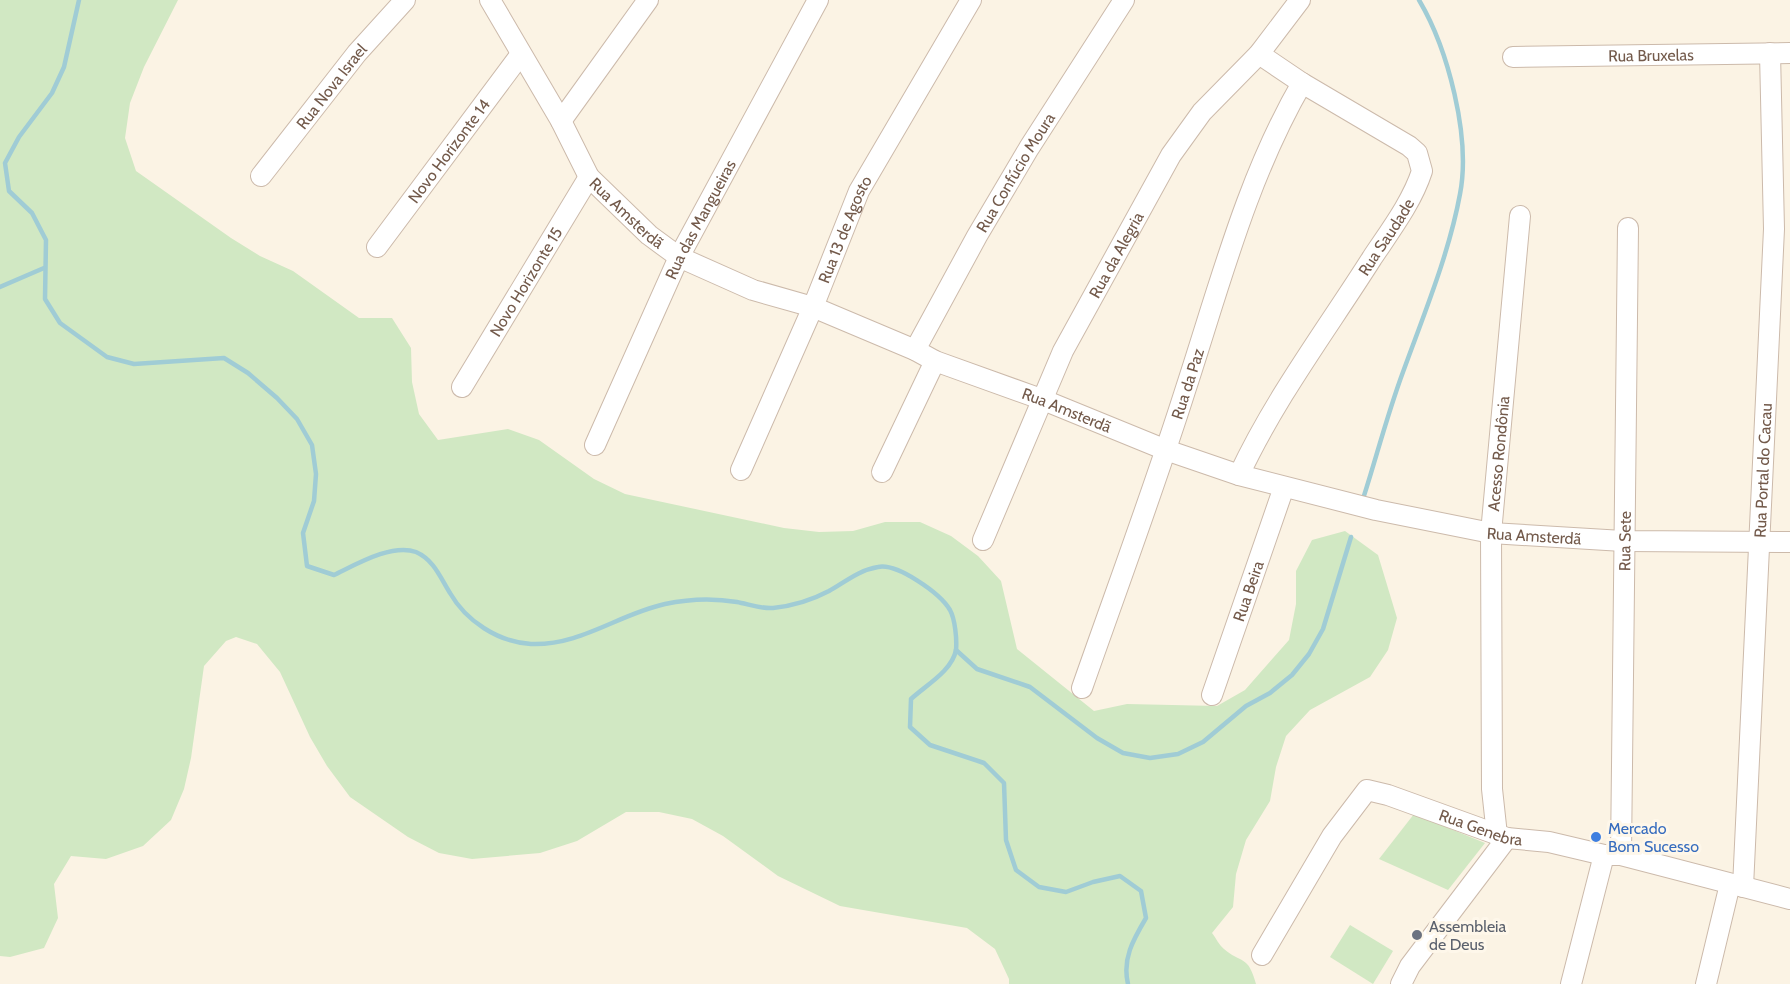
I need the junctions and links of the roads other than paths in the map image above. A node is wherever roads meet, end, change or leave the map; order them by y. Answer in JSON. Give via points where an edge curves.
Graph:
{"nodes":[{"id":1,"x":405,"y":0,"type":"edge"},
{"id":2,"x":490,"y":0,"type":"edge"},
{"id":3,"x":648,"y":0,"type":"edge"},
{"id":4,"x":818,"y":0,"type":"edge"},
{"id":5,"x":970,"y":0,"type":"edge"},
{"id":6,"x":1125,"y":0,"type":"edge"},
{"id":7,"x":1300,"y":0,"type":"edge"},
{"id":8,"x":1770,"y":53,"type":"junction"},
{"id":9,"x":1790,"y":53,"type":"edge"},
{"id":10,"x":521,"y":54,"type":"junction"},
{"id":11,"x":1258,"y":54,"type":"junction"},
{"id":12,"x":1513,"y":57,"type":"dead end"},
{"id":13,"x":1302,"y":83,"type":"junction"},
{"id":14,"x":561,"y":121,"type":"junction"},
{"id":15,"x":261,"y":176,"type":"dead end"},
{"id":16,"x":589,"y":177,"type":"junction"},
{"id":17,"x":1520,"y":216,"type":"dead end"},
{"id":18,"x":1628,"y":228,"type":"dead end"},
{"id":19,"x":377,"y":247,"type":"dead end"},
{"id":20,"x":679,"y":258,"type":"junction"},
{"id":21,"x":813,"y":307,"type":"junction"},
{"id":22,"x":915,"y":350,"type":"junction"},
{"id":23,"x":935,"y":361,"type":"junction"},
{"id":24,"x":462,"y":387,"type":"dead end"},
{"id":25,"x":1041,"y":399,"type":"junction"},
{"id":26,"x":595,"y":445,"type":"dead end"},
{"id":27,"x":1166,"y":450,"type":"junction"},
{"id":28,"x":741,"y":470,"type":"dead end"},
{"id":29,"x":882,"y":472,"type":"dead end"},
{"id":30,"x":1239,"y":475,"type":"junction"},
{"id":31,"x":1284,"y":487,"type":"junction"},
{"id":32,"x":1491,"y":533,"type":"junction"},
{"id":33,"x":984,"y":540,"type":"dead end"},
{"id":34,"x":1623,"y":541,"type":"junction"},
{"id":35,"x":1790,"y":542,"type":"edge"},
{"id":36,"x":1760,"y":543,"type":"junction"},
{"id":37,"x":1082,"y":688,"type":"dead end"},
{"id":38,"x":1212,"y":695,"type":"dead end"},
{"id":39,"x":1502,"y":837,"type":"junction"},
{"id":40,"x":1613,"y":855,"type":"junction"},
{"id":41,"x":1736,"y":885,"type":"junction"},
{"id":42,"x":1790,"y":899,"type":"edge"},
{"id":43,"x":1262,"y":955,"type":"dead end"},
{"id":44,"x":1401,"y":984,"type":"edge"},
{"id":45,"x":1570,"y":984,"type":"edge"},
{"id":46,"x":1706,"y":984,"type":"edge"}],
"edges":[{"from":1,"to":15,"type":"street","name":"Rua Nova Israel","via":[[357,53]]},
{"from":2,"to":10,"type":"street","name":"Rua Amsterdã"},
{"from":3,"to":14,"type":"street"},
{"from":4,"to":20,"type":"street","name":"Rua das Mangueiras"},
{"from":5,"to":21,"type":"street","name":"Rua 13 de Agosto","via":[[859,191]]},
{"from":6,"to":22,"type":"street","name":"Rua Confúcio Moura","via":[[976,236]]},
{"from":7,"to":11,"type":"street","name":"Rua da Alegria"},
{"from":8,"to":9,"type":"street","name":"Rua Bruxelas"},
{"from":8,"to":12,"type":"street","name":"Rua Bruxelas"},
{"from":8,"to":36,"type":"street","name":"Rua Portal do Cacau","via":[[1774,229]]},
{"from":10,"to":14,"type":"street","name":"Rua Amsterdã"},
{"from":10,"to":19,"type":"street","name":"Novo Horizonte 14"},
{"from":11,"to":13,"type":"street","name":"Rua Saudade"},
{"from":11,"to":25,"type":"street","name":"Rua da Alegria","via":[[1202,112],[1171,155],[1089,301]]},
{"from":13,"to":27,"type":"street","name":"Rua da Paz","via":[[1275,129],[1255,177]]},
{"from":13,"to":30,"type":"street","name":"Rua Saudade","via":[[1409,146],[1417,153],[1422,171],[1385,238],[1268,416]]},
{"from":14,"to":16,"type":"street","name":"Rua Amsterdã"},
{"from":16,"to":20,"type":"street","name":"Rua Amsterdã"},
{"from":16,"to":24,"type":"street","name":"Novo Horizonte 15"},
{"from":17,"to":32,"type":"street","name":"Acesso Rondônia"},
{"from":18,"to":34,"type":"street","name":"Rua Sete"},
{"from":20,"to":21,"type":"street","name":"Rua Amsterdã","via":[[753,290]]},
{"from":20,"to":26,"type":"street","name":"Rua das Mangueiras"},
{"from":21,"to":22,"type":"street","name":"Rua Amsterdã"},
{"from":21,"to":28,"type":"street","name":"Rua 13 de Agosto"},
{"from":22,"to":23,"type":"street","name":"Rua Amsterdã"},
{"from":23,"to":25,"type":"street","name":"Rua Amsterdã"},
{"from":23,"to":29,"type":"street"},
{"from":25,"to":27,"type":"street","name":"Rua Amsterdã"},
{"from":25,"to":33,"type":"street","name":"Rua da Alegria"},
{"from":27,"to":30,"type":"street","name":"Rua Amsterdã"},
{"from":27,"to":37,"type":"street","name":"Rua da Paz"},
{"from":30,"to":31,"type":"street","name":"Rua Amsterdã"},
{"from":31,"to":32,"type":"street","name":"Rua Amsterdã"},
{"from":31,"to":38,"type":"street","name":"Rua Beira"},
{"from":32,"to":34,"type":"street","name":"Rua Amsterdã"},
{"from":32,"to":39,"type":"street","name":"Acesso Rondônia","via":[[1492,789]]},
{"from":34,"to":36,"type":"street","name":"Rua Amsterdã"},
{"from":34,"to":40,"type":"street","name":"Rua Sete"},
{"from":35,"to":36,"type":"street","name":"Rua Amsterdã"},
{"from":36,"to":41,"type":"street","name":"Rua Portal do Cacau"},
{"from":39,"to":40,"type":"street","name":"Rua Genebra"},
{"from":39,"to":43,"type":"street","name":"Rua Genebra","via":[[1367,790],[1332,836]]},
{"from":39,"to":44,"type":"street"},
{"from":40,"to":41,"type":"street","name":"Rua Genebra"},
{"from":40,"to":45,"type":"street","name":"Rua Sete"},
{"from":41,"to":42,"type":"street","name":"Rua Genebra"},
{"from":41,"to":46,"type":"street","name":"Rua Portal do Cacau"}]}
